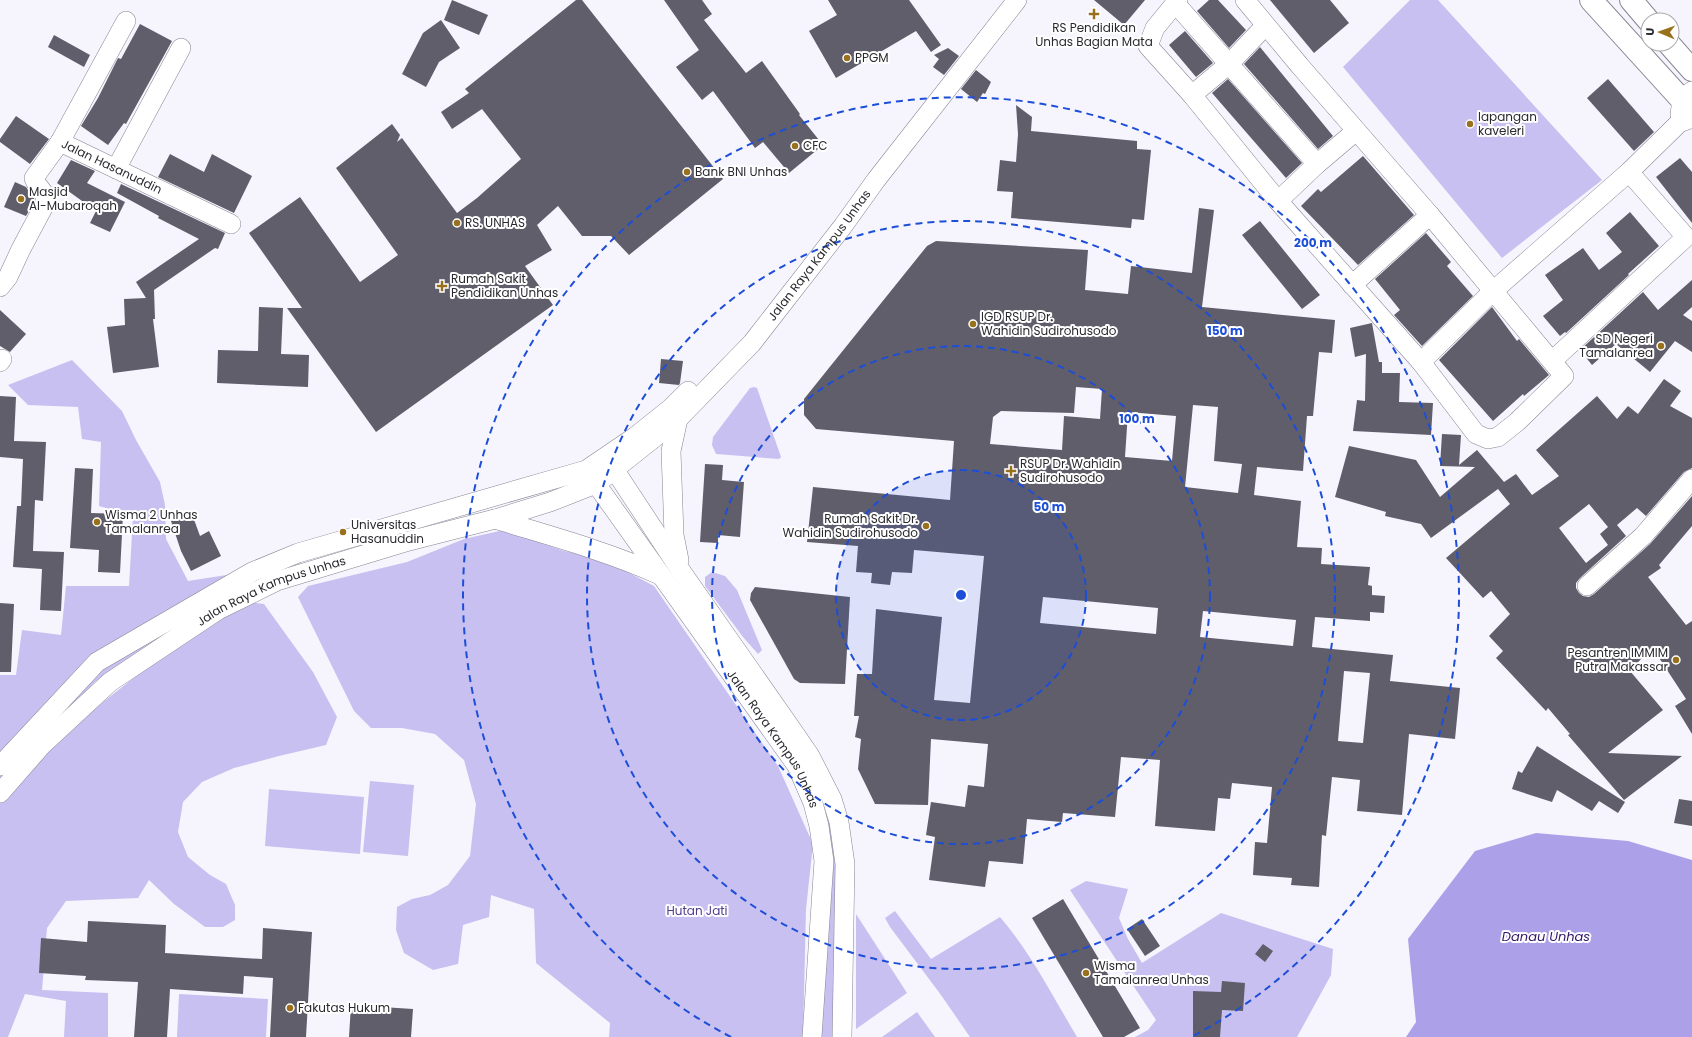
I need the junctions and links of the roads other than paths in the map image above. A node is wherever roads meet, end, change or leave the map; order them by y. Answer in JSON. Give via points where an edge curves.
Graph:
{"nodes":[{"id":1,"x":1001,"y":0,"type":"edge"},
{"id":2,"x":1017,"y":0,"type":"edge"},
{"id":3,"x":1245,"y":0,"type":"edge"},
{"id":4,"x":1592,"y":0,"type":"edge"},
{"id":5,"x":1631,"y":0,"type":"edge"},
{"id":6,"x":1177,"y":2,"type":"edge"},
{"id":7,"x":1641,"y":12,"type":"edge"},
{"id":8,"x":126,"y":21,"type":"dead end"},
{"id":9,"x":1265,"y":26,"type":"junction"},
{"id":10,"x":181,"y":48,"type":"dead end"},
{"id":11,"x":1676,"y":52,"type":"edge"},
{"id":12,"x":1229,"y":64,"type":"junction"},
{"id":13,"x":1692,"y":70,"type":"edge"},
{"id":14,"x":1192,"y":95,"type":"junction"},
{"id":15,"x":1688,"y":108,"type":"edge"},
{"id":16,"x":1356,"y":131,"type":"junction"},
{"id":17,"x":60,"y":142,"type":"junction"},
{"id":18,"x":891,"y":153,"type":"junction"},
{"id":19,"x":1317,"y":164,"type":"junction"},
{"id":20,"x":116,"y":169,"type":"junction"},
{"id":21,"x":1629,"y":172,"type":"junction"},
{"id":22,"x":1278,"y":200,"type":"junction"},
{"id":23,"x":1430,"y":216,"type":"junction"},
{"id":24,"x":232,"y":224,"type":"dead end"},
{"id":25,"x":1352,"y":285,"type":"junction"},
{"id":26,"x":0,"y":287,"type":"edge"},
{"id":27,"x":1492,"y":292,"type":"junction"},
{"id":28,"x":747,"y":339,"type":"junction"},
{"id":29,"x":1552,"y":361,"type":"junction"},
{"id":30,"x":1421,"y":362,"type":"junction"},
{"id":31,"x":678,"y":419,"type":"junction"},
{"id":32,"x":610,"y":463,"type":"junction"},
{"id":33,"x":591,"y":477,"type":"junction"},
{"id":34,"x":1692,"y":479,"type":"edge"},
{"id":35,"x":495,"y":519,"type":"junction"},
{"id":36,"x":295,"y":555,"type":"junction"},
{"id":37,"x":681,"y":572,"type":"junction"},
{"id":38,"x":302,"y":573,"type":"junction"},
{"id":39,"x":661,"y":575,"type":"junction"},
{"id":40,"x":1587,"y":586,"type":"dead end"},
{"id":41,"x":0,"y":766,"type":"edge"},
{"id":42,"x":0,"y":793,"type":"edge"},
{"id":43,"x":812,"y":1037,"type":"edge"},
{"id":44,"x":842,"y":1037,"type":"edge"}],
"edges":[{"from":1,"to":18,"type":"street","name":"Jalan Raya Kampus Unhas"},
{"from":2,"to":18,"type":"street","name":"Jalan Raya Kampus Unhas"},
{"from":3,"to":9,"type":"street"},
{"from":4,"to":15,"type":"highway"},
{"from":5,"to":7,"type":"highway"},
{"from":6,"to":12,"type":"street"},
{"from":6,"to":14,"type":"street","via":[[1156,28],[1148,46]]},
{"from":8,"to":17,"type":"street"},
{"from":9,"to":12,"type":"street"},
{"from":9,"to":16,"type":"street"},
{"from":10,"to":20,"type":"street"},
{"from":11,"to":13,"type":"highway"},
{"from":12,"to":14,"type":"street"},
{"from":12,"to":19,"type":"street"},
{"from":14,"to":22,"type":"street"},
{"from":15,"to":21,"type":"street"},
{"from":16,"to":19,"type":"street"},
{"from":16,"to":23,"type":"street"},
{"from":17,"to":20,"type":"street","name":"Jalan Hasanuddin"},
{"from":17,"to":26,"type":"street","name":"Jalan Hasanuddin","via":[[34,178],[46,197],[46,204],[8,277]]},
{"from":18,"to":28,"type":"street","name":"Jalan Raya Kampus Unhas","via":[[869,182],[843,226]]},
{"from":19,"to":22,"type":"street"},
{"from":20,"to":24,"type":"street","name":"Jalan Hasanuddin"},
{"from":21,"to":27,"type":"street"},
{"from":21,"to":29,"type":"street","via":[[1686,237]]},
{"from":22,"to":25,"type":"street"},
{"from":23,"to":25,"type":"street"},
{"from":23,"to":27,"type":"street"},
{"from":25,"to":30,"type":"street"},
{"from":27,"to":29,"type":"street"},
{"from":27,"to":30,"type":"street"},
{"from":28,"to":31,"type":"street","name":"Jalan Raya Kampus Unhas"},
{"from":28,"to":32,"type":"street","name":"Jalan Raya Kampus Unhas","via":[[725,355]]},
{"from":29,"to":30,"type":"street","via":[[1564,376],[1517,422],[1498,437],[1488,439],[1476,434]]},
{"from":31,"to":32,"type":"street","name":"Jalan Raya Kampus Unhas"},
{"from":31,"to":37,"type":"street","via":[[671,451],[671,473],[674,535]]},
{"from":32,"to":33,"type":"street","name":"Jalan Raya Kampus Unhas"},
{"from":32,"to":37,"type":"street","name":"Jalan Raya Kampus Unhas"},
{"from":33,"to":35,"type":"street","name":"Jalan Raya Kampus Unhas","via":[[550,502]]},
{"from":33,"to":36,"type":"street","name":"Jalan Raya Kampus Unhas"},
{"from":33,"to":39,"type":"street","name":"Jalan Raya Kampus Unhas"},
{"from":34,"to":40,"type":"street","via":[[1643,536]]},
{"from":35,"to":38,"type":"street","name":"Jalan Raya Kampus Unhas"},
{"from":35,"to":39,"type":"street","via":[[588,547]]},
{"from":36,"to":38,"type":"street"},
{"from":36,"to":41,"type":"street","name":"Jalan Raya Kampus Unhas","via":[[252,572],[97,662]]},
{"from":37,"to":44,"type":"street","name":"Jalan Raya Kampus Unhas","via":[[810,756],[832,799],[846,864]]},
{"from":38,"to":42,"type":"street","name":"Jalan Raya Kampus Unhas","via":[[277,581],[218,610],[110,682],[42,745]]},
{"from":39,"to":43,"type":"street","name":"Jalan Raya Kampus Unhas","via":[[797,766],[813,803],[824,861]]}]}
